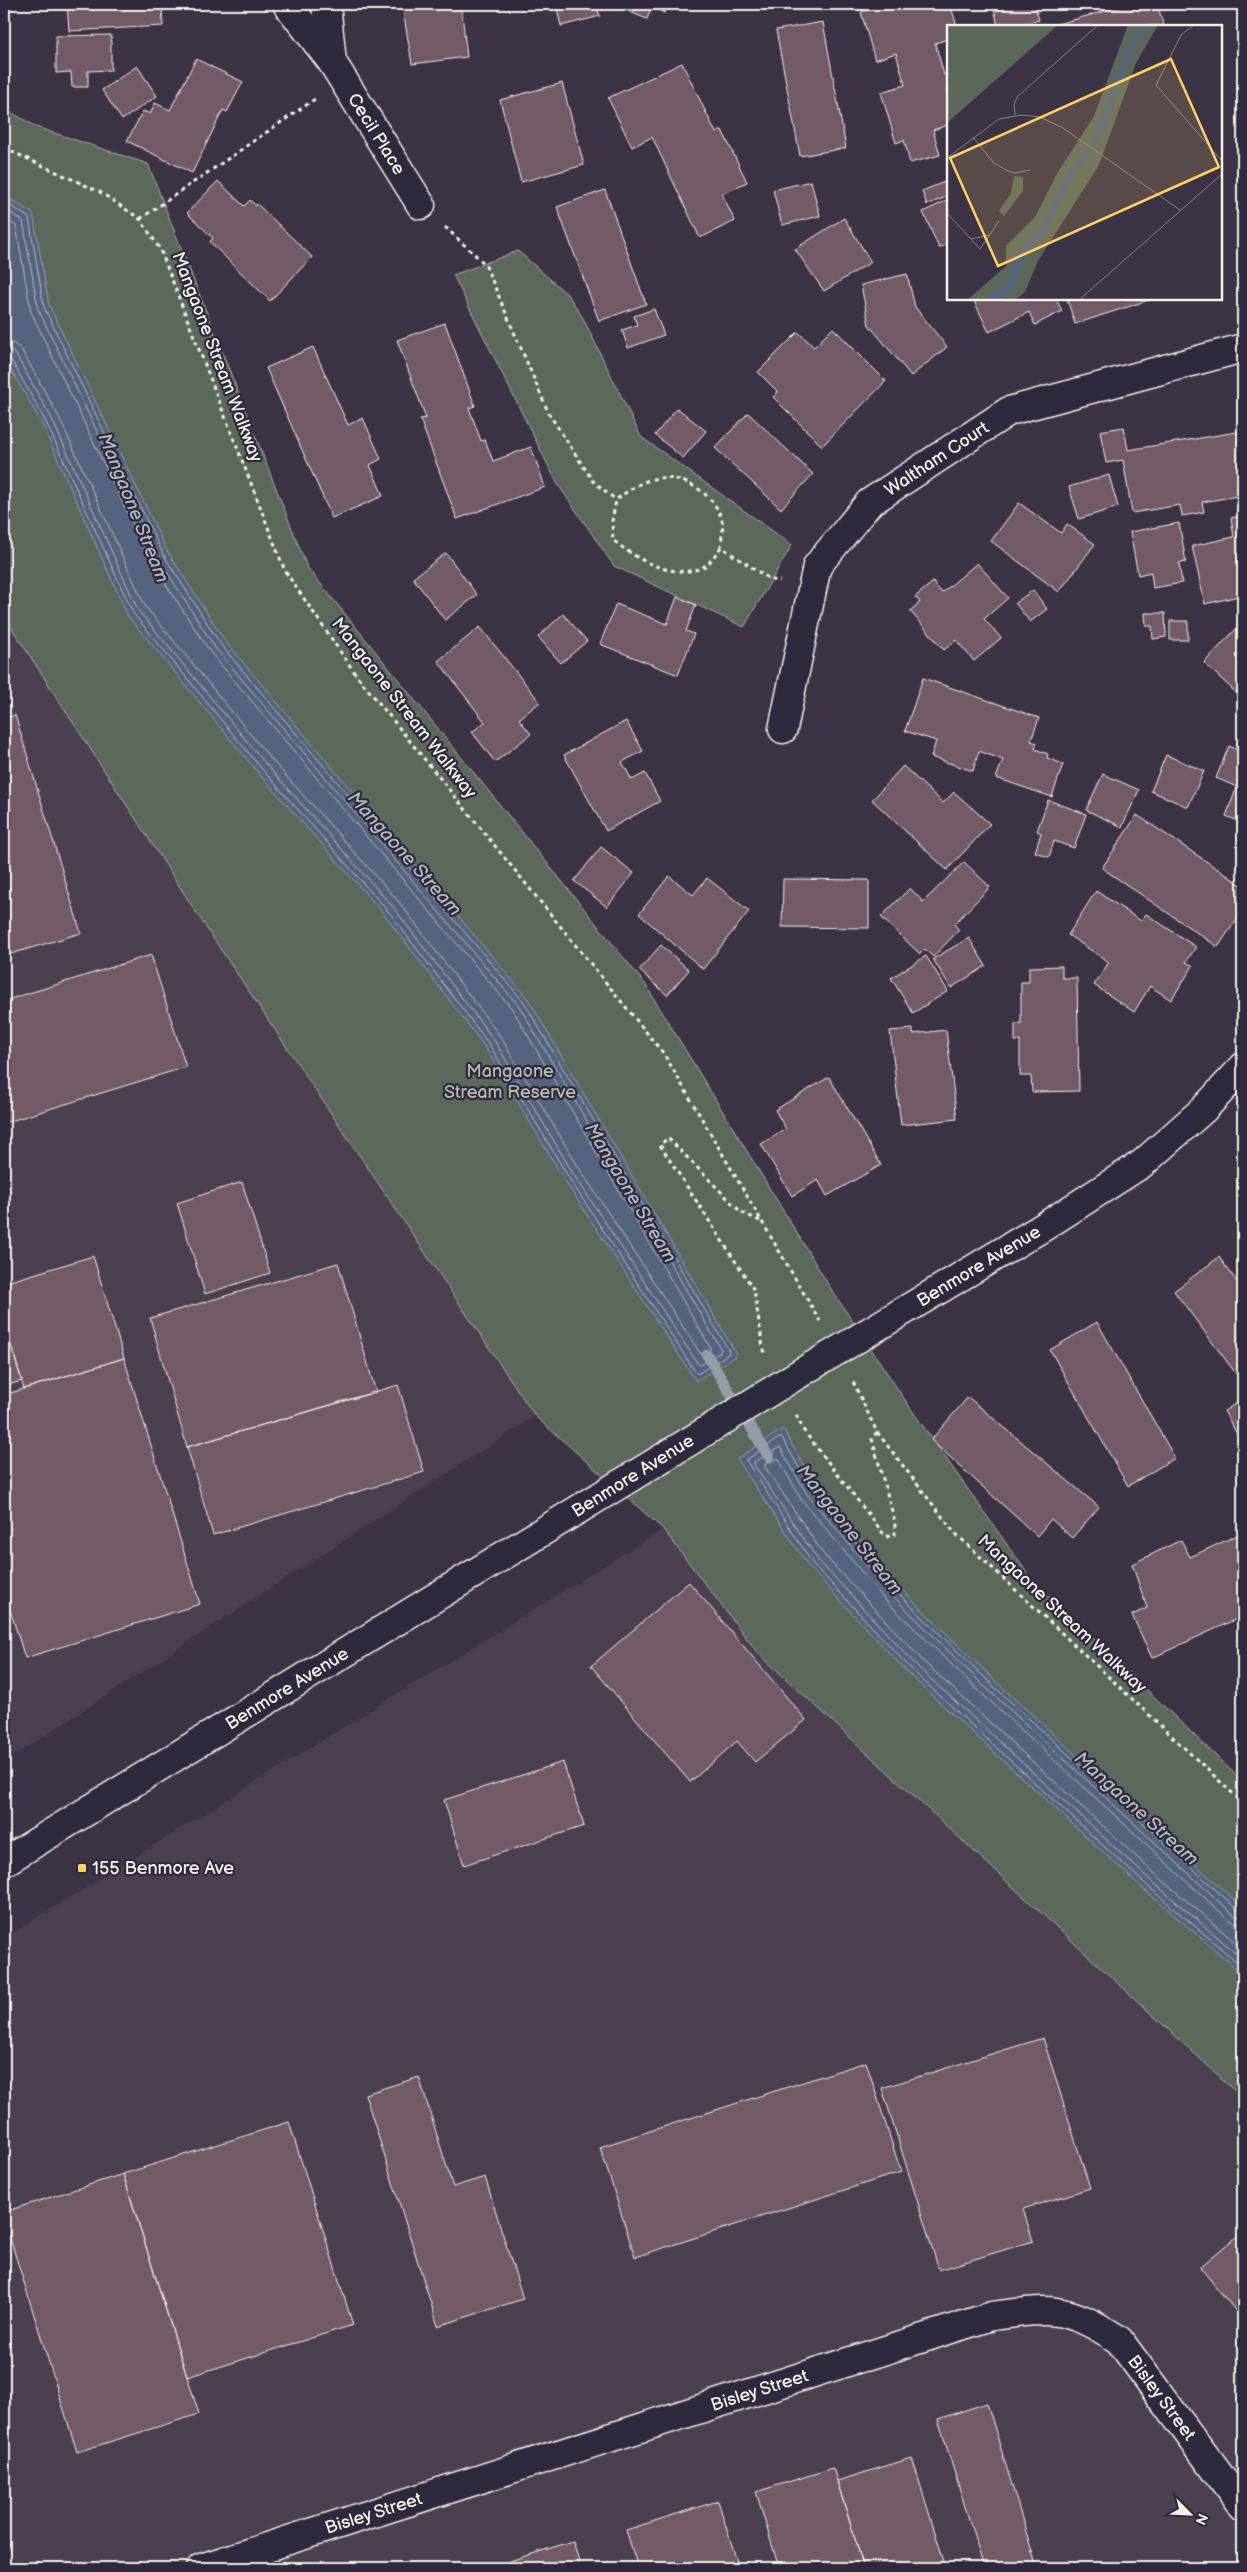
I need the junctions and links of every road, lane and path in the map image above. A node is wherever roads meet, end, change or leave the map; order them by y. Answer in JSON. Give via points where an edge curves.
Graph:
{"nodes":[{"id":1,"x":287,"y":4,"type":"edge"},
{"id":2,"x":326,"y":4,"type":"edge"},
{"id":3,"x":338,"y":71,"type":"junction"},
{"id":4,"x":4,"y":148,"type":"edge"},
{"id":5,"x":421,"y":205,"type":"joint"},
{"id":6,"x":140,"y":219,"type":"junction"},
{"id":7,"x":1243,"y":348,"type":"edge"},
{"id":8,"x":616,"y":500,"type":"junction"},
{"id":9,"x":721,"y":547,"type":"junction"},
{"id":10,"x":813,"y":586,"type":"junction"},
{"id":11,"x":783,"y":730,"type":"dead end"},
{"id":12,"x":1243,"y":1067,"type":"edge"},
{"id":13,"x":761,"y":1221,"type":"junction"},
{"id":14,"x":839,"y":1351,"type":"junction"},
{"id":15,"x":767,"y":1357,"type":"dead end"},
{"id":16,"x":792,"y":1406,"type":"dead end"},
{"id":17,"x":877,"y":1432,"type":"junction"},
{"id":18,"x":1243,"y":1803,"type":"edge"},
{"id":19,"x":4,"y":1862,"type":"edge"},
{"id":20,"x":1243,"y":2507,"type":"edge"},
{"id":21,"x":201,"y":2568,"type":"edge"}],
"edges":[{"from":1,"to":3,"type":"street","name":"Cecil Place"},
{"from":2,"to":3,"type":"street","name":"Cecil Place"},
{"from":3,"to":5,"type":"street","name":"Cecil Place"},
{"from":3,"to":6,"type":"path"},
{"from":4,"to":6,"type":"path","name":"Mangaone Stream Walkway","via":[[100,192]]},
{"from":5,"to":8,"type":"path","via":[[485,264],[549,414],[594,481]]},
{"from":6,"to":13,"type":"path","name":"Mangaone Stream Walkway","via":[[160,249],[285,571],[357,676],[664,1054]]},
{"from":7,"to":10,"type":"street","name":"Waltham Court","via":[[1009,411],[869,503],[817,566]]},
{"from":8,"to":9,"type":"path","via":[[628,490],[660,478],[688,482],[716,506],[723,522]]},
{"from":8,"to":9,"type":"path","via":[[613,540],[627,552],[656,566],[684,573],[705,567]]},
{"from":9,"to":10,"type":"path","via":[[771,580]]},
{"from":10,"to":11,"type":"street","name":"Waltham Court"},
{"from":12,"to":14,"type":"street","name":"Benmore Avenue","via":[[1204,1109],[1143,1163]]},
{"from":13,"to":14,"type":"path","name":"Mangaone Stream Walkway"},
{"from":13,"to":15,"type":"path","via":[[741,1212],[668,1138],[660,1145],[754,1290]]},
{"from":14,"to":17,"type":"path","name":"Mangaone Stream Walkway"},
{"from":14,"to":19,"type":"street","name":"Benmore Avenue","bridge":true},
{"from":16,"to":17,"type":"path","name":"Mangaone Stream Walkway","via":[[804,1431],[886,1537],[895,1534],[895,1522],[872,1439]]},
{"from":17,"to":18,"type":"path","name":"Mangaone Stream Walkway","via":[[954,1532]]},
{"from":20,"to":21,"type":"street","name":"Bisley Street","via":[[1119,2340],[1069,2312],[1036,2310],[983,2319]]}]}
